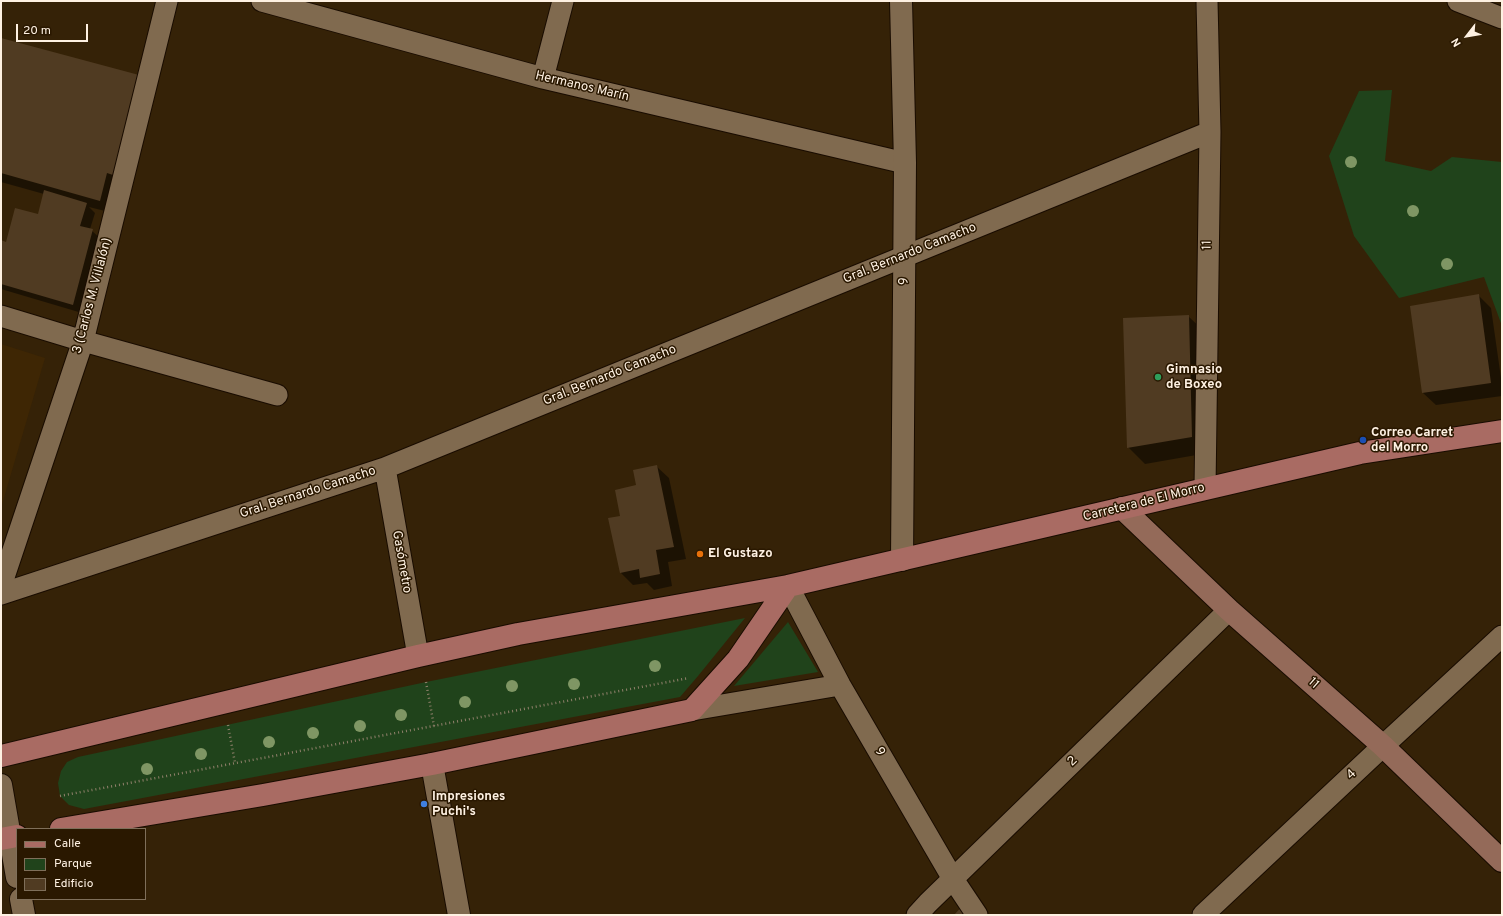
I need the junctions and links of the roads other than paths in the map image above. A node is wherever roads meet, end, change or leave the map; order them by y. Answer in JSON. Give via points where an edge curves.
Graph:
{"nodes":[{"id":1,"x":167,"y":1,"type":"edge"},
{"id":2,"x":262,"y":1,"type":"edge"},
{"id":3,"x":563,"y":1,"type":"edge"},
{"id":4,"x":902,"y":1,"type":"edge"},
{"id":5,"x":1207,"y":1,"type":"edge"},
{"id":6,"x":1458,"y":1,"type":"edge"},
{"id":7,"x":1502,"y":18,"type":"edge"},
{"id":8,"x":543,"y":78,"type":"junction"},
{"id":9,"x":1210,"y":132,"type":"junction"},
{"id":10,"x":905,"y":163,"type":"junction"},
{"id":11,"x":905,"y":256,"type":"junction"},
{"id":12,"x":1,"y":316,"type":"edge"},
{"id":13,"x":83,"y":341,"type":"junction"},
{"id":14,"x":277,"y":395,"type":"dead end"},
{"id":15,"x":1502,"y":431,"type":"edge"},
{"id":16,"x":385,"y":468,"type":"junction"},
{"id":17,"x":1204,"y":488,"type":"junction"},
{"id":18,"x":1122,"y":508,"type":"junction"},
{"id":19,"x":902,"y":560,"type":"junction"},
{"id":20,"x":1,"y":586,"type":"edge"},
{"id":21,"x":788,"y":586,"type":"junction"},
{"id":22,"x":1,"y":594,"type":"edge"},
{"id":23,"x":1229,"y":610,"type":"junction"},
{"id":24,"x":1502,"y":636,"type":"edge"},
{"id":25,"x":418,"y":656,"type":"junction"},
{"id":26,"x":840,"y":685,"type":"junction"},
{"id":27,"x":692,"y":710,"type":"junction"},
{"id":28,"x":1383,"y":746,"type":"junction"},
{"id":29,"x":1,"y":756,"type":"edge"},
{"id":30,"x":432,"y":764,"type":"junction"},
{"id":31,"x":1,"y":785,"type":"edge"},
{"id":32,"x":67,"y":828,"type":"edge"},
{"id":33,"x":9,"y":838,"type":"edge"},
{"id":34,"x":1502,"y":861,"type":"edge"},
{"id":35,"x":16,"y":872,"type":"edge"},
{"id":36,"x":953,"y":879,"type":"junction"},
{"id":37,"x":21,"y":900,"type":"edge"},
{"id":38,"x":24,"y":915,"type":"edge"},
{"id":39,"x":459,"y":915,"type":"edge"},
{"id":40,"x":918,"y":915,"type":"edge"},
{"id":41,"x":977,"y":915,"type":"edge"},
{"id":42,"x":1203,"y":915,"type":"edge"}],
"edges":[{"from":1,"to":13,"type":"street","name":"3 (Carlos M. Villalón)"},
{"from":2,"to":8,"type":"street","name":"Hermanos Marín"},
{"from":3,"to":8,"type":"street"},
{"from":4,"to":10,"type":"street","name":"9"},
{"from":5,"to":9,"type":"street","name":"11"},
{"from":6,"to":7,"type":"street"},
{"from":8,"to":10,"type":"street","name":"Hermanos Marín"},
{"from":9,"to":11,"type":"street","name":"Gral. Bernardo Camacho"},
{"from":9,"to":17,"type":"street","name":"11"},
{"from":10,"to":11,"type":"street","name":"9"},
{"from":11,"to":16,"type":"street","name":"Gral. Bernardo Camacho"},
{"from":11,"to":19,"type":"street","name":"9"},
{"from":12,"to":13,"type":"street"},
{"from":13,"to":14,"type":"street"},
{"from":13,"to":20,"type":"street","name":"3 (Carlos M. Villalón)"},
{"from":15,"to":17,"type":"main road","name":"Carretera de El Morro","via":[[1360,453]]},
{"from":16,"to":22,"type":"street","name":"Gral. Bernardo Camacho"},
{"from":16,"to":25,"type":"street","name":"Gasómetro"},
{"from":17,"to":18,"type":"main road","name":"Carretera de El Morro"},
{"from":18,"to":19,"type":"main road","name":"Carretera de El Morro"},
{"from":18,"to":23,"type":"main road","name":"11"},
{"from":19,"to":21,"type":"main road","name":"Carretera de El Morro"},
{"from":21,"to":25,"type":"main road","name":"Carretera de El Morro","via":[[518,634]]},
{"from":21,"to":26,"type":"street","name":"9"},
{"from":21,"to":27,"type":"main road","via":[[738,659]]},
{"from":23,"to":28,"type":"main road","name":"11"},
{"from":23,"to":36,"type":"street","name":"2"},
{"from":24,"to":28,"type":"street","name":"4"},
{"from":25,"to":29,"type":"main road","name":"Carretera de El Morro"},
{"from":26,"to":27,"type":"street"},
{"from":26,"to":36,"type":"street","name":"9"},
{"from":27,"to":30,"type":"main road"},
{"from":28,"to":34,"type":"main road","name":"11"},
{"from":28,"to":42,"type":"street","name":"4"},
{"from":30,"to":32,"type":"main road"},
{"from":30,"to":39,"type":"street"},
{"from":31,"to":33,"type":"street"},
{"from":33,"to":35,"type":"street"},
{"from":36,"to":40,"type":"street","name":"2"},
{"from":36,"to":41,"type":"street","name":"9"},
{"from":37,"to":38,"type":"street"}]}
